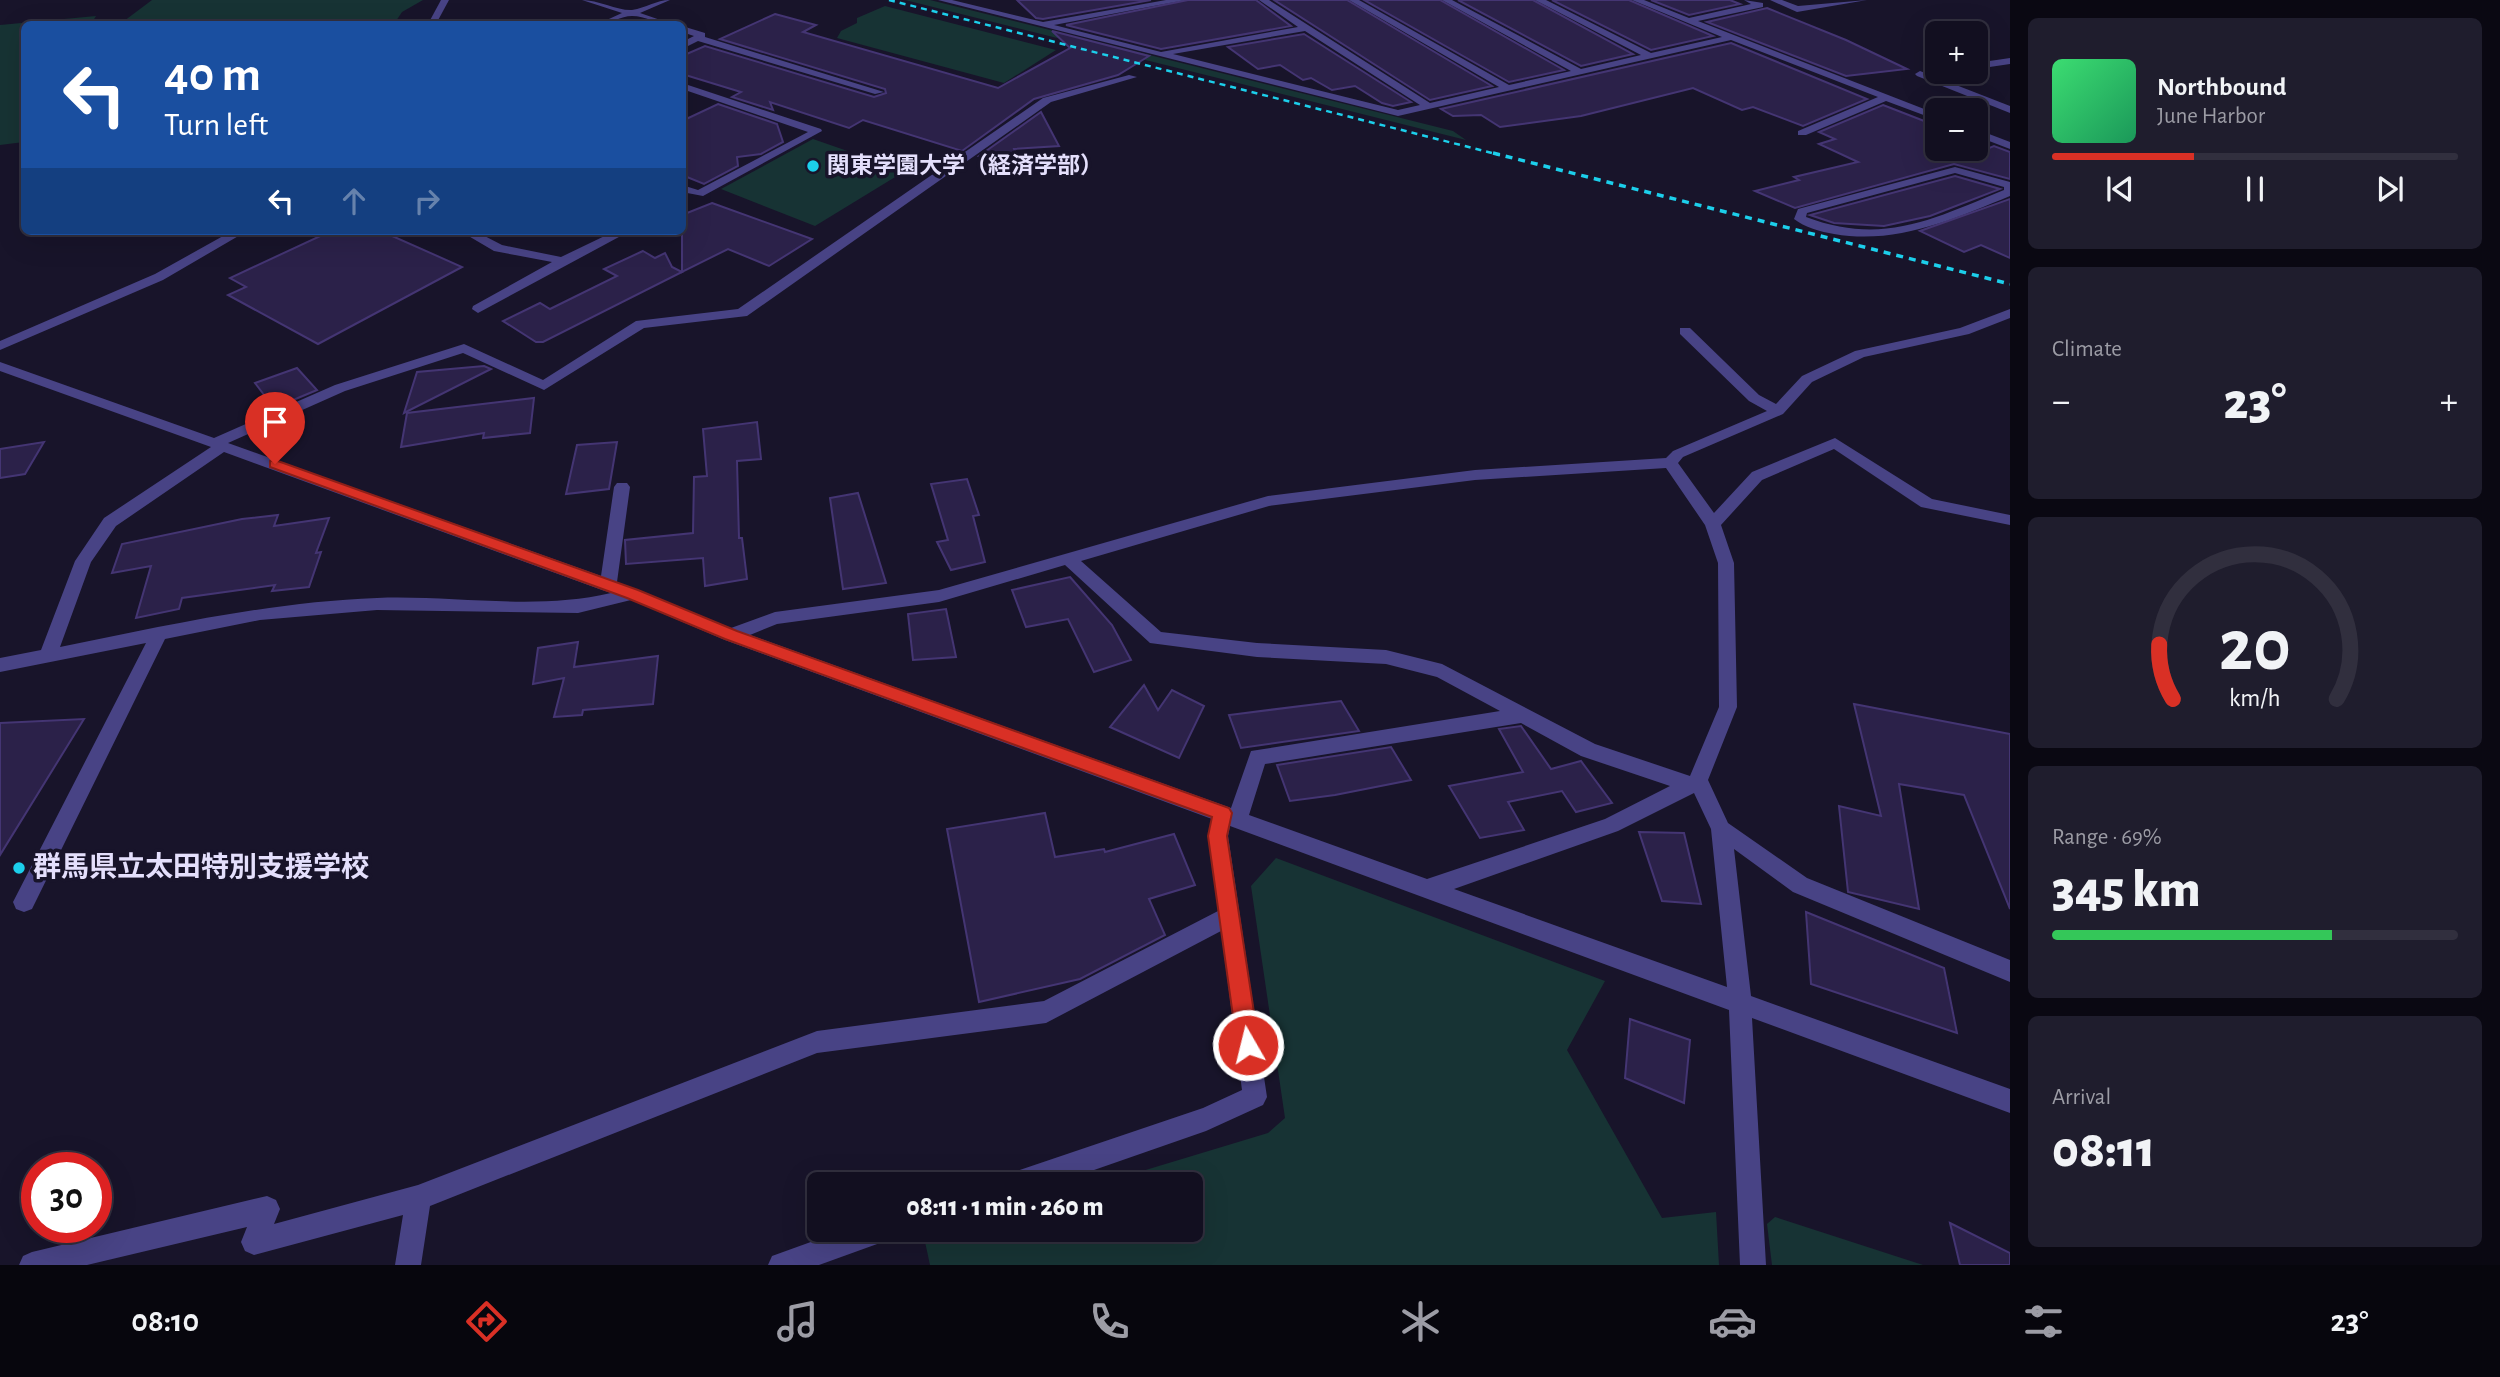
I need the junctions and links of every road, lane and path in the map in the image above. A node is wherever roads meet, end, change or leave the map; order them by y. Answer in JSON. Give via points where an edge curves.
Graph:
{"nodes":[{"id":1,"x":445,"y":0,"type":"edge"},
{"id":2,"x":586,"y":0,"type":"edge"},
{"id":3,"x":666,"y":0,"type":"edge"},
{"id":4,"x":942,"y":0,"type":"edge"},
{"id":5,"x":1133,"y":0,"type":"edge"},
{"id":6,"x":1181,"y":0,"type":"edge"},
{"id":7,"x":1263,"y":0,"type":"edge"},
{"id":8,"x":1353,"y":0,"type":"edge"},
{"id":9,"x":1446,"y":0,"type":"edge"},
{"id":10,"x":1539,"y":0,"type":"edge"},
{"id":11,"x":1636,"y":0,"type":"edge"},
{"id":12,"x":1748,"y":0,"type":"edge"},
{"id":13,"x":1863,"y":0,"type":"edge"},
{"id":14,"x":1776,"y":1,"type":"edge"},
{"id":15,"x":1760,"y":5,"type":"junction"},
{"id":16,"x":1141,"y":6,"type":"junction"},
{"id":17,"x":631,"y":13,"type":"junction"},
{"id":18,"x":434,"y":21,"type":"edge"},
{"id":19,"x":610,"y":21,"type":"edge"},
{"id":20,"x":658,"y":21,"type":"edge"},
{"id":21,"x":1686,"y":21,"type":"junction"},
{"id":22,"x":1043,"y":25,"type":"junction"},
{"id":23,"x":1306,"y":28,"type":"junction"},
{"id":24,"x":686,"y":30,"type":"edge"},
{"id":25,"x":698,"y":38,"type":"junction"},
{"id":26,"x":1728,"y":38,"type":"junction"},
{"id":27,"x":686,"y":44,"type":"edge"},
{"id":28,"x":1161,"y":55,"type":"junction"},
{"id":29,"x":1651,"y":56,"type":"junction"},
{"id":30,"x":2010,"y":61,"type":"edge"},
{"id":31,"x":1988,"y":64,"type":"edge"},
{"id":32,"x":1580,"y":72,"type":"junction"},
{"id":33,"x":1132,"y":77,"type":"dead end"},
{"id":34,"x":1945,"y":84,"type":"edge"},
{"id":35,"x":686,"y":87,"type":"edge"},
{"id":36,"x":1508,"y":88,"type":"junction"},
{"id":37,"x":695,"y":90,"type":"junction"},
{"id":38,"x":879,"y":92,"type":"dead end"},
{"id":39,"x":686,"y":95,"type":"edge"},
{"id":40,"x":1887,"y":97,"type":"junction"},
{"id":41,"x":1428,"y":106,"type":"junction"},
{"id":42,"x":2010,"y":110,"type":"edge"},
{"id":43,"x":1925,"y":112,"type":"edge"},
{"id":44,"x":1802,"y":133,"type":"dead end"},
{"id":45,"x":1988,"y":137,"type":"edge"},
{"id":46,"x":2010,"y":146,"type":"edge"},
{"id":47,"x":2010,"y":185,"type":"edge"},
{"id":48,"x":686,"y":189,"type":"edge"},
{"id":49,"x":699,"y":194,"type":"junction"},
{"id":50,"x":686,"y":200,"type":"edge"},
{"id":51,"x":234,"y":235,"type":"edge"},
{"id":52,"x":474,"y":235,"type":"edge"},
{"id":53,"x":616,"y":235,"type":"edge"},
{"id":54,"x":564,"y":261,"type":"junction"},
{"id":55,"x":478,"y":309,"type":"dead end"},
{"id":56,"x":2010,"y":313,"type":"edge"},
{"id":57,"x":1685,"y":331,"type":"dead end"},
{"id":58,"x":0,"y":345,"type":"edge"},
{"id":59,"x":0,"y":366,"type":"edge"},
{"id":60,"x":1778,"y":411,"type":"junction"},
{"id":61,"x":219,"y":444,"type":"junction"},
{"id":62,"x":1670,"y":463,"type":"junction"},
{"id":63,"x":622,"y":488,"type":"dead end"},
{"id":64,"x":2010,"y":520,"type":"edge"},
{"id":65,"x":1713,"y":524,"type":"junction"},
{"id":66,"x":1068,"y":559,"type":"junction"},
{"id":67,"x":608,"y":586,"type":"junction"},
{"id":68,"x":632,"y":594,"type":"junction"},
{"id":69,"x":731,"y":635,"type":"junction"},
{"id":70,"x":151,"y":636,"type":"junction"},
{"id":71,"x":48,"y":655,"type":"junction"},
{"id":72,"x":0,"y":664,"type":"edge"},
{"id":73,"x":1522,"y":715,"type":"junction"},
{"id":74,"x":1230,"y":816,"type":"junction"},
{"id":75,"x":1721,"y":829,"type":"junction"},
{"id":76,"x":1428,"y":888,"type":"junction"},
{"id":77,"x":24,"y":902,"type":"dead end"},
{"id":78,"x":1229,"y":916,"type":"junction"},
{"id":79,"x":2010,"y":971,"type":"edge"},
{"id":80,"x":1740,"y":1001,"type":"junction"},
{"id":81,"x":2010,"y":1101,"type":"edge"},
{"id":82,"x":1052,"y":1172,"type":"edge"},
{"id":83,"x":418,"y":1198,"type":"junction"},
{"id":84,"x":847,"y":1242,"type":"edge"},
{"id":85,"x":32,"y":1265,"type":"edge"},
{"id":86,"x":408,"y":1265,"type":"edge"},
{"id":87,"x":781,"y":1265,"type":"edge"},
{"id":88,"x":1753,"y":1265,"type":"edge"}],
"edges":[{"from":1,"to":18,"type":"street"},
{"from":2,"to":17,"type":"street"},
{"from":3,"to":17,"type":"street"},
{"from":4,"to":22,"type":"street"},
{"from":5,"to":16,"type":"street"},
{"from":6,"to":16,"type":"street"},
{"from":7,"to":23,"type":"street"},
{"from":8,"to":36,"type":"street"},
{"from":9,"to":32,"type":"street"},
{"from":10,"to":29,"type":"street"},
{"from":11,"to":21,"type":"street"},
{"from":12,"to":15,"type":"street"},
{"from":13,"to":14,"type":"street","via":[[1797,9]]},
{"from":14,"to":15,"type":"street"},
{"from":15,"to":21,"type":"street"},
{"from":16,"to":22,"type":"street"},
{"from":17,"to":19,"type":"street"},
{"from":17,"to":20,"type":"street"},
{"from":21,"to":26,"type":"street"},
{"from":22,"to":28,"type":"street"},
{"from":23,"to":28,"type":"street"},
{"from":23,"to":41,"type":"street"},
{"from":24,"to":25,"type":"street","via":[[702,34]]},
{"from":25,"to":27,"type":"street"},
{"from":25,"to":38,"type":"street"},
{"from":26,"to":29,"type":"street"},
{"from":26,"to":40,"type":"street"},
{"from":28,"to":41,"type":"street","via":[[1398,113]]},
{"from":29,"to":32,"type":"street"},
{"from":30,"to":31,"type":"street"},
{"from":32,"to":36,"type":"street"},
{"from":33,"to":61,"type":"street","via":[[1047,100],[742,313],[641,324],[544,386],[464,348],[340,388]]},
{"from":34,"to":42,"type":"street"},
{"from":35,"to":37,"type":"street"},
{"from":36,"to":41,"type":"street"},
{"from":37,"to":39,"type":"street"},
{"from":37,"to":49,"type":"street","via":[[817,131]]},
{"from":40,"to":43,"type":"street"},
{"from":40,"to":44,"type":"street"},
{"from":45,"to":46,"type":"street"},
{"from":47,"to":47,"type":"street","via":[[2009,192],[1879,237],[1800,219],[1802,211],[1955,170]]},
{"from":48,"to":49,"type":"street"},
{"from":49,"to":50,"type":"street"},
{"from":51,"to":58,"type":"street","via":[[159,276]]},
{"from":52,"to":54,"type":"street","via":[[498,248]]},
{"from":53,"to":54,"type":"street"},
{"from":54,"to":55,"type":"street"},
{"from":56,"to":60,"type":"street","via":[[1954,333],[1860,354],[1807,379]]},
{"from":57,"to":60,"type":"street","via":[[1754,398]]},
{"from":59,"to":61,"type":"street"},
{"from":60,"to":62,"type":"street","via":[[1678,454]]},
{"from":61,"to":67,"type":"street"},
{"from":61,"to":71,"type":"street","via":[[110,522],[83,561]]},
{"from":62,"to":65,"type":"street"},
{"from":62,"to":66,"type":"street","via":[[1475,475],[1268,501]]},
{"from":63,"to":67,"type":"street"},
{"from":64,"to":65,"type":"street","via":[[1927,503],[1835,443],[1757,476]]},
{"from":65,"to":75,"type":"street","via":[[1726,563],[1728,707],[1698,780]]},
{"from":66,"to":69,"type":"street","via":[[939,596],[775,618]]},
{"from":66,"to":73,"type":"street","via":[[1156,638],[1257,650],[1387,657],[1442,671]]},
{"from":67,"to":68,"type":"street"},
{"from":68,"to":69,"type":"street"},
{"from":68,"to":70,"type":"street","via":[[578,607],[364,605],[260,614]]},
{"from":69,"to":74,"type":"street"},
{"from":70,"to":71,"type":"street"},
{"from":70,"to":77,"type":"street"},
{"from":71,"to":72,"type":"street"},
{"from":73,"to":74,"type":"street","via":[[1258,757]]},
{"from":73,"to":76,"type":"street","via":[[1588,750],[1691,785],[1611,825]]},
{"from":74,"to":76,"type":"street"},
{"from":74,"to":78,"type":"street","via":[[1217,836]]},
{"from":75,"to":79,"type":"street","via":[[1800,885]]},
{"from":75,"to":80,"type":"street"},
{"from":76,"to":80,"type":"street"},
{"from":78,"to":82,"type":"street","via":[[1255,1097],[1206,1119]]},
{"from":78,"to":83,"type":"street","via":[[1046,1012],[817,1042]]},
{"from":80,"to":81,"type":"street"},
{"from":80,"to":88,"type":"street"},
{"from":83,"to":85,"type":"street","via":[[254,1242],[267,1209]]},
{"from":83,"to":86,"type":"street"},
{"from":84,"to":87,"type":"street"}]}
